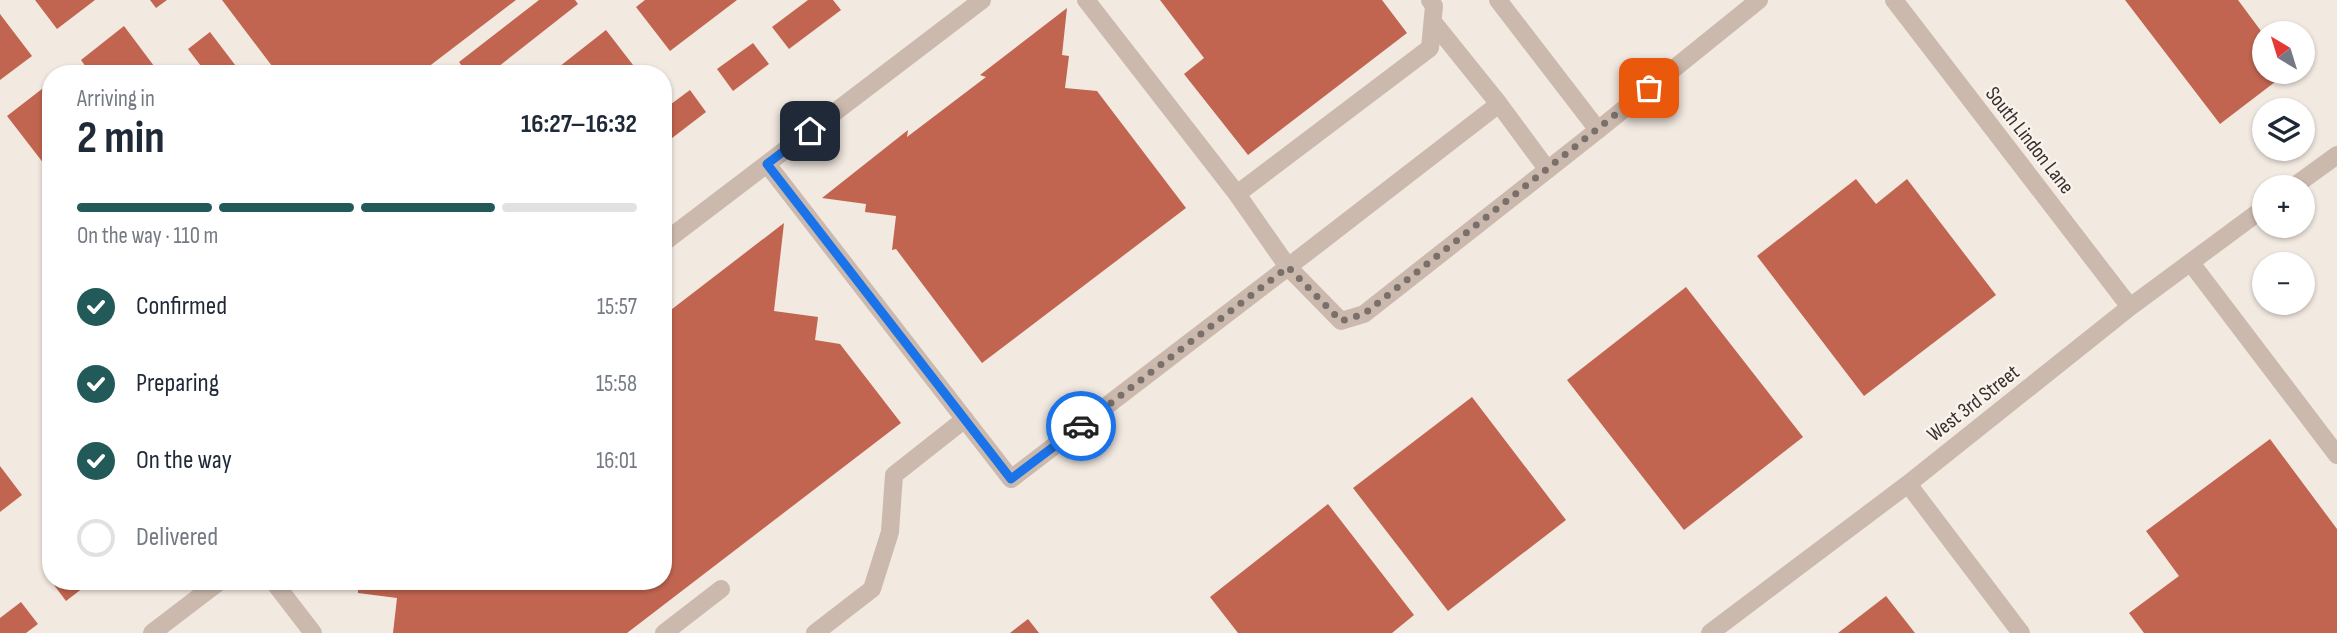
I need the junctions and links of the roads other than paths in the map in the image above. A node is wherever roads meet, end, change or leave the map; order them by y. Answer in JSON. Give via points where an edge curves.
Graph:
{"nodes":[{"id":1,"x":982,"y":0,"type":"edge"},
{"id":2,"x":1086,"y":0,"type":"edge"},
{"id":3,"x":1498,"y":0,"type":"edge"},
{"id":4,"x":1759,"y":0,"type":"edge"},
{"id":5,"x":1894,"y":0,"type":"edge"},
{"id":6,"x":1434,"y":7,"type":"edge"},
{"id":7,"x":1499,"y":104,"type":"junction"},
{"id":8,"x":1598,"y":130,"type":"junction"},
{"id":9,"x":2337,"y":155,"type":"edge"},
{"id":10,"x":767,"y":164,"type":"junction"},
{"id":11,"x":1547,"y":169,"type":"junction"},
{"id":12,"x":2310,"y":175,"type":"edge"},
{"id":13,"x":1237,"y":194,"type":"junction"},
{"id":14,"x":2252,"y":217,"type":"edge"},
{"id":15,"x":672,"y":236,"type":"edge"},
{"id":16,"x":2190,"y":263,"type":"junction"},
{"id":17,"x":1288,"y":267,"type":"junction"},
{"id":18,"x":2130,"y":307,"type":"junction"},
{"id":19,"x":965,"y":419,"type":"junction"},
{"id":20,"x":2337,"y":455,"type":"edge"},
{"id":21,"x":1908,"y":484,"type":"junction"},
{"id":22,"x":721,"y":589,"type":"dead end"},
{"id":23,"x":208,"y":590,"type":"edge"},
{"id":24,"x":280,"y":590,"type":"edge"},
{"id":25,"x":152,"y":633,"type":"edge"},
{"id":26,"x":313,"y":633,"type":"edge"},
{"id":27,"x":664,"y":633,"type":"edge"},
{"id":28,"x":815,"y":633,"type":"edge"},
{"id":29,"x":1710,"y":633,"type":"edge"},
{"id":30,"x":2021,"y":633,"type":"edge"}],
"edges":[{"from":1,"to":10,"type":"street"},
{"from":2,"to":13,"type":"street"},
{"from":3,"to":8,"type":"street"},
{"from":4,"to":8,"type":"street"},
{"from":5,"to":18,"type":"street","name":"South Lindon Lane"},
{"from":6,"to":7,"type":"street"},
{"from":6,"to":13,"type":"street","via":[[1430,48]]},
{"from":7,"to":11,"type":"street"},
{"from":7,"to":17,"type":"street"},
{"from":8,"to":11,"type":"street"},
{"from":9,"to":12,"type":"street"},
{"from":10,"to":15,"type":"street"},
{"from":10,"to":19,"type":"street"},
{"from":11,"to":17,"type":"street","via":[[1364,314],[1341,321]]},
{"from":13,"to":17,"type":"street"},
{"from":14,"to":16,"type":"street","name":"West 3rd Street"},
{"from":16,"to":18,"type":"street","name":"West 3rd Street"},
{"from":16,"to":20,"type":"street"},
{"from":17,"to":19,"type":"street","via":[[1011,479]]},
{"from":18,"to":21,"type":"street","name":"West 3rd Street"},
{"from":19,"to":28,"type":"street","via":[[894,475],[890,533],[872,589]]},
{"from":21,"to":29,"type":"street","name":"West 3rd Street"},
{"from":21,"to":30,"type":"street"},
{"from":22,"to":27,"type":"street"},
{"from":23,"to":25,"type":"street"},
{"from":24,"to":26,"type":"street"}]}
